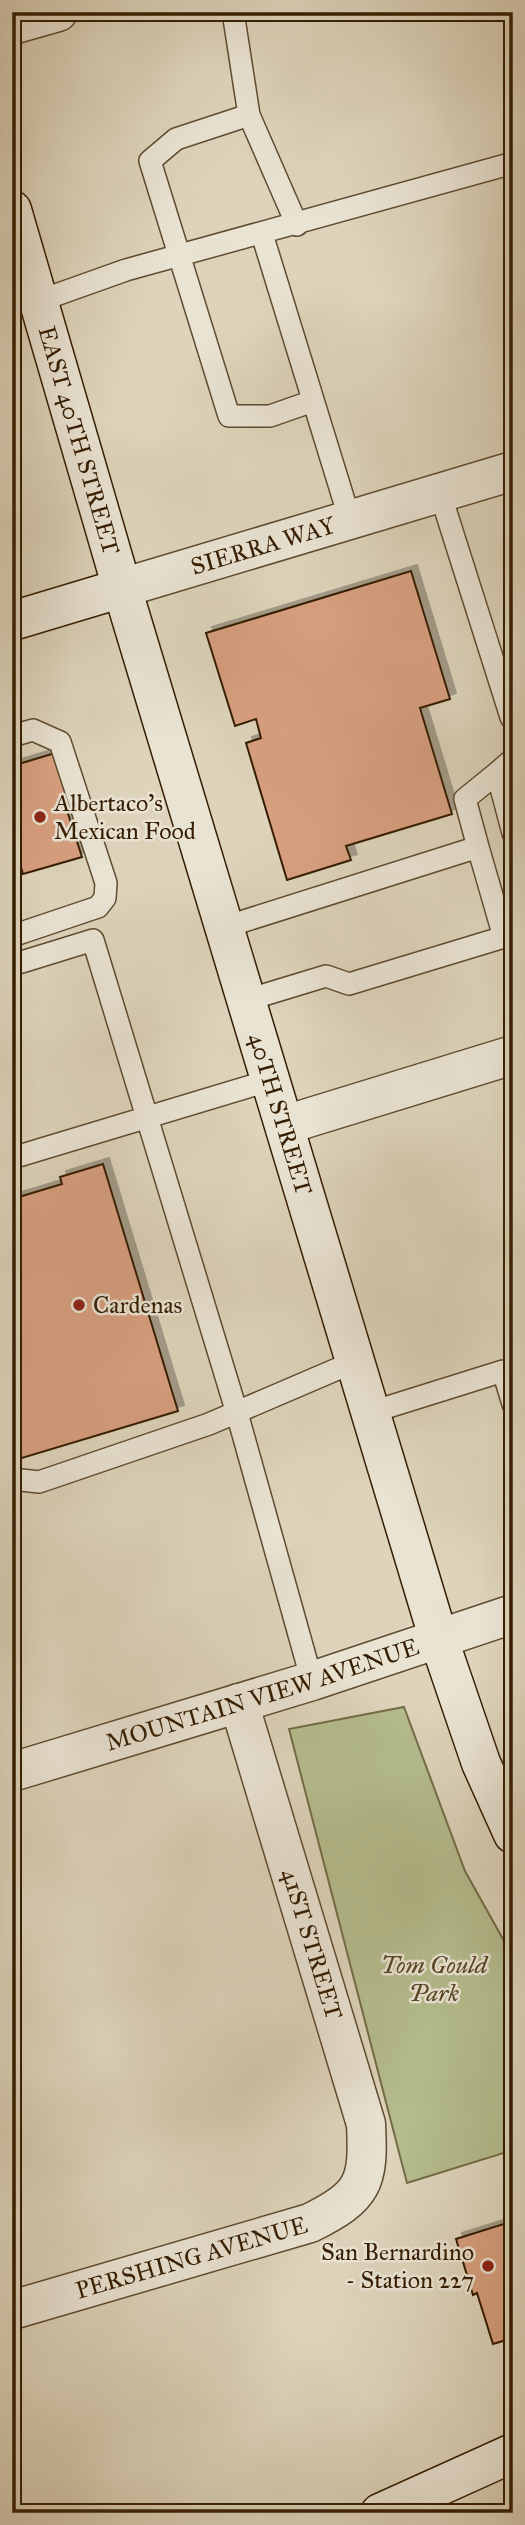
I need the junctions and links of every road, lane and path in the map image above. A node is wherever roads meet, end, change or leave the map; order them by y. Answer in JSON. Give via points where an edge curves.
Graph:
{"nodes":[{"id":1,"x":58,"y":12,"type":"edge"},
{"id":2,"x":233,"y":12,"type":"edge"},
{"id":3,"x":12,"y":25,"type":"edge"},
{"id":4,"x":249,"y":115,"type":"junction"},
{"id":5,"x":513,"y":163,"type":"edge"},
{"id":6,"x":12,"y":210,"type":"edge"},
{"id":7,"x":297,"y":225,"type":"junction"},
{"id":8,"x":262,"y":234,"type":"junction"},
{"id":9,"x":181,"y":255,"type":"junction"},
{"id":10,"x":39,"y":301,"type":"junction"},
{"id":11,"x":313,"y":401,"type":"junction"},
{"id":12,"x":513,"y":471,"type":"edge"},
{"id":13,"x":440,"y":493,"type":"junction"},
{"id":14,"x":350,"y":520,"type":"junction"},
{"id":15,"x":122,"y":588,"type":"junction"},
{"id":16,"x":12,"y":621,"type":"edge"},
{"id":17,"x":511,"y":717,"type":"dead end"},
{"id":18,"x":12,"y":736,"type":"edge"},
{"id":19,"x":505,"y":766,"type":"edge"},
{"id":20,"x":513,"y":834,"type":"edge"},
{"id":21,"x":478,"y":847,"type":"junction"},
{"id":22,"x":225,"y":927,"type":"junction"},
{"id":23,"x":12,"y":936,"type":"edge"},
{"id":24,"x":12,"y":965,"type":"edge"},
{"id":25,"x":247,"y":1000,"type":"junction"},
{"id":26,"x":513,"y":1055,"type":"edge"},
{"id":27,"x":271,"y":1080,"type":"junction"},
{"id":28,"x":149,"y":1117,"type":"junction"},
{"id":29,"x":285,"y":1125,"type":"junction"},
{"id":30,"x":12,"y":1158,"type":"edge"},
{"id":31,"x":356,"y":1361,"type":"junction"},
{"id":32,"x":513,"y":1404,"type":"edge"},
{"id":33,"x":372,"y":1412,"type":"junction"},
{"id":34,"x":237,"y":1413,"type":"junction"},
{"id":35,"x":12,"y":1479,"type":"edge"},
{"id":36,"x":513,"y":1614,"type":"edge"},
{"id":37,"x":439,"y":1640,"type":"junction"},
{"id":38,"x":312,"y":1681,"type":"junction"},
{"id":39,"x":239,"y":1703,"type":"junction"},
{"id":40,"x":12,"y":1772,"type":"edge"},
{"id":41,"x":513,"y":1834,"type":"edge"},
{"id":42,"x":362,"y":2186,"type":"joint"},
{"id":43,"x":12,"y":2310,"type":"edge"},
{"id":44,"x":513,"y":2454,"type":"edge"},
{"id":45,"x":380,"y":2513,"type":"edge"}],
"edges":[{"from":1,"to":3,"type":"street"},
{"from":2,"to":4,"type":"lane"},
{"from":4,"to":7,"type":"lane"},
{"from":4,"to":9,"type":"lane","via":[[177,139],[150,161]]},
{"from":5,"to":7,"type":"lane"},
{"from":6,"to":10,"type":"street","name":"EAST 40TH STREET"},
{"from":7,"to":8,"type":"lane"},
{"from":8,"to":9,"type":"lane"},
{"from":8,"to":11,"type":"lane"},
{"from":9,"to":10,"type":"lane"},
{"from":9,"to":11,"type":"lane","via":[[229,416],[270,416]]},
{"from":10,"to":15,"type":"street","name":"EAST 40TH STREET"},
{"from":11,"to":14,"type":"lane"},
{"from":12,"to":13,"type":"street","name":"SIERRA WAY"},
{"from":13,"to":14,"type":"street","name":"SIERRA WAY"},
{"from":13,"to":17,"type":"lane"},
{"from":14,"to":15,"type":"street","name":"SIERRA WAY"},
{"from":15,"to":16,"type":"street","name":"SIERRA WAY"},
{"from":15,"to":22,"type":"street","name":"40TH STREET"},
{"from":18,"to":23,"type":"lane","via":[[33,730],[60,742],[106,883],[105,898],[98,907]]},
{"from":19,"to":20,"type":"lane"},
{"from":19,"to":21,"type":"lane","via":[[464,799]]},
{"from":21,"to":22,"type":"lane"},
{"from":21,"to":25,"type":"lane","via":[[504,937],[349,985],[326,976]]},
{"from":22,"to":25,"type":"street","name":"40TH STREET"},
{"from":24,"to":28,"type":"lane","via":[[93,940]]},
{"from":25,"to":27,"type":"street","name":"40TH STREET"},
{"from":26,"to":29,"type":"street"},
{"from":27,"to":28,"type":"lane"},
{"from":27,"to":29,"type":"street","name":"40TH STREET"},
{"from":28,"to":30,"type":"lane"},
{"from":28,"to":34,"type":"lane"},
{"from":29,"to":31,"type":"street","name":"40TH STREET"},
{"from":31,"to":33,"type":"street","name":"40TH STREET"},
{"from":31,"to":34,"type":"lane"},
{"from":32,"to":33,"type":"lane","via":[[503,1371]]},
{"from":33,"to":37,"type":"street","name":"40TH STREET"},
{"from":34,"to":35,"type":"lane","via":[[39,1482]]},
{"from":34,"to":38,"type":"lane"},
{"from":36,"to":37,"type":"street","name":"MOUNTAIN VIEW AVENUE"},
{"from":37,"to":38,"type":"street","name":"MOUNTAIN VIEW AVENUE"},
{"from":37,"to":41,"type":"street","name":"40TH STREET","via":[[481,1763]]},
{"from":38,"to":39,"type":"street","name":"MOUNTAIN VIEW AVENUE"},
{"from":39,"to":40,"type":"street","name":"MOUNTAIN VIEW AVENUE"},
{"from":39,"to":42,"type":"street","name":"41ST STREET","via":[[366,2124],[368,2155]]},
{"from":42,"to":43,"type":"street","name":"PERSHING AVENUE","via":[[340,2208],[310,2223]]},
{"from":44,"to":45,"type":"street"}]}
